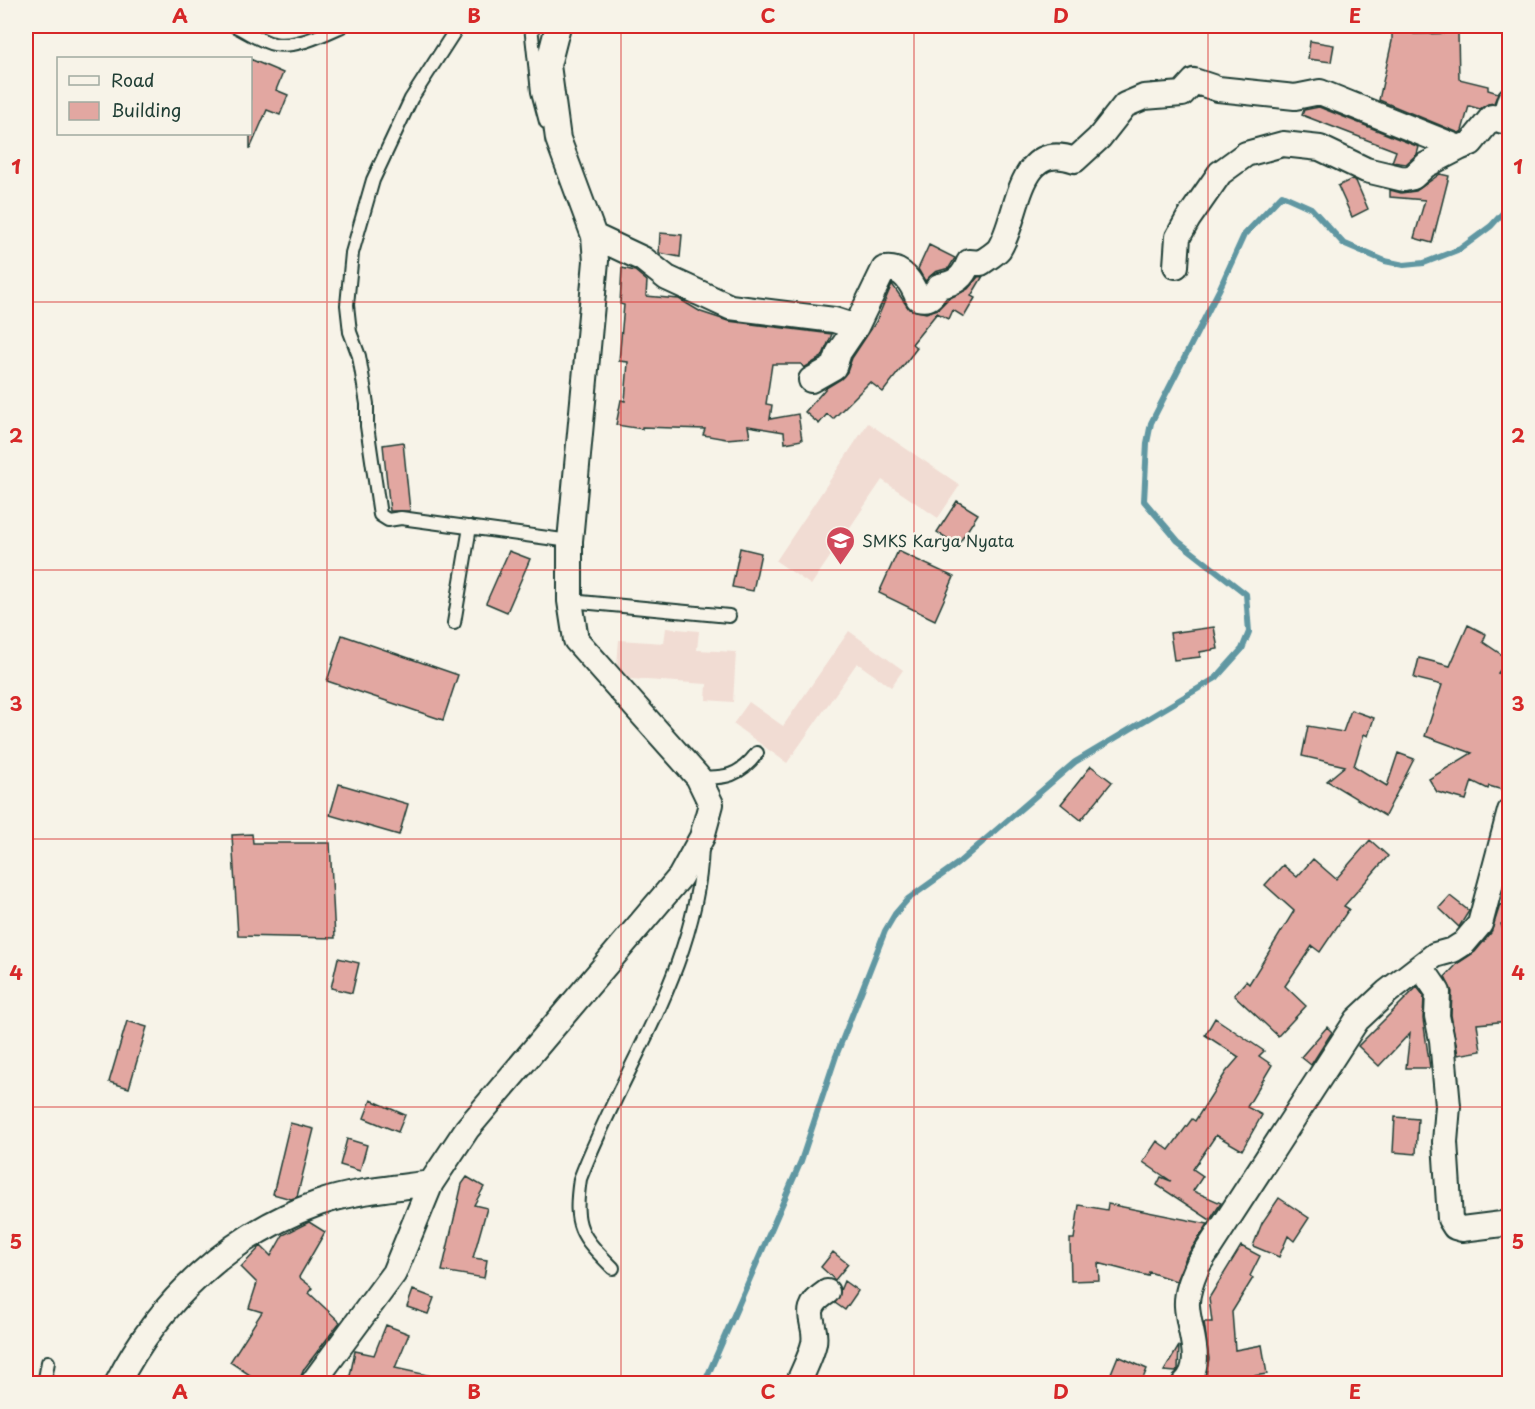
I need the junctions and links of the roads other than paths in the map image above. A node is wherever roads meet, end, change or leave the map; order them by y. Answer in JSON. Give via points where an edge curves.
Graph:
{"nodes":[{"id":1,"x":235,"y":26,"type":"edge"},
{"id":2,"x":342,"y":26,"type":"edge"},
{"id":3,"x":458,"y":26,"type":"edge"},
{"id":4,"x":531,"y":26,"type":"edge"},
{"id":5,"x":558,"y":26,"type":"edge"},
{"id":6,"x":1509,"y":99,"type":"edge"},
{"id":7,"x":558,"y":139,"type":"junction"},
{"id":8,"x":1459,"y":148,"type":"junction"},
{"id":9,"x":594,"y":236,"type":"junction"},
{"id":10,"x":1176,"y":266,"type":"dead end"},
{"id":11,"x":856,"y":327,"type":"junction"},
{"id":12,"x":811,"y":380,"type":"dead end"},
{"id":13,"x":470,"y":527,"type":"junction"},
{"id":14,"x":570,"y":541,"type":"junction"},
{"id":15,"x":570,"y":601,"type":"junction"},
{"id":16,"x":729,"y":616,"type":"dead end"},
{"id":17,"x":454,"y":623,"type":"dead end"},
{"id":18,"x":757,"y":753,"type":"dead end"},
{"id":19,"x":698,"y":777,"type":"junction"},
{"id":20,"x":1509,"y":811,"type":"edge"},
{"id":21,"x":702,"y":837,"type":"junction"},
{"id":22,"x":1422,"y":967,"type":"junction"},
{"id":23,"x":431,"y":1183,"type":"junction"},
{"id":24,"x":1509,"y":1223,"type":"edge"},
{"id":25,"x":613,"y":1268,"type":"dead end"},
{"id":26,"x":827,"y":1292,"type":"dead end"},
{"id":27,"x":48,"y":1362,"type":"dead end"},
{"id":28,"x":44,"y":1383,"type":"edge"},
{"id":29,"x":117,"y":1383,"type":"edge"},
{"id":30,"x":312,"y":1383,"type":"edge"},
{"id":31,"x":798,"y":1383,"type":"edge"},
{"id":32,"x":1184,"y":1383,"type":"edge"}],
"edges":[{"from":1,"to":2,"type":"lane","via":[[273,44],[321,36]]},
{"from":3,"to":13,"type":"lane","via":[[411,99],[374,180],[352,253],[347,305],[367,404],[380,515],[388,520],[401,518]]},
{"from":4,"to":7,"type":"lane","via":[[540,104],[549,129]]},
{"from":5,"to":7,"type":"street","via":[[548,65]]},
{"from":6,"to":8,"type":"street","via":[[1503,121],[1492,117],[1471,143]]},
{"from":7,"to":9,"type":"street"},
{"from":8,"to":10,"type":"street","via":[[1404,179],[1366,170],[1320,148],[1283,144],[1246,154],[1220,173],[1188,219],[1178,237]]},
{"from":8,"to":11,"type":"street","via":[[1320,92],[1286,96],[1218,89],[1194,81],[1182,93],[1144,97],[1125,105],[1075,160],[1048,156],[1035,165],[1019,190],[998,250],[981,263],[969,262],[965,274],[939,286],[928,299],[918,298],[908,277],[884,269]]},
{"from":9,"to":11,"type":"street","via":[[643,259],[667,278],[730,307],[834,320]]},
{"from":9,"to":14,"type":"street","via":[[596,261]]},
{"from":11,"to":12,"type":"street","via":[[834,367]]},
{"from":13,"to":14,"type":"lane"},
{"from":13,"to":17,"type":"lane"},
{"from":14,"to":15,"type":"street"},
{"from":15,"to":16,"type":"lane"},
{"from":15,"to":19,"type":"street","via":[[576,640]]},
{"from":18,"to":19,"type":"lane","via":[[733,776]]},
{"from":19,"to":21,"type":"street","via":[[711,804]]},
{"from":20,"to":22,"type":"street","via":[[1480,924],[1464,943],[1435,956]]},
{"from":21,"to":23,"type":"street","via":[[680,877],[467,1129]]},
{"from":21,"to":25,"type":"lane","via":[[699,893],[674,976],[580,1179],[579,1228]]},
{"from":22,"to":24,"type":"street","via":[[1438,992],[1437,1016],[1443,1040],[1448,1106],[1444,1142],[1450,1219],[1455,1227],[1462,1228]]},
{"from":22,"to":32,"type":"street","via":[[1357,1020],[1198,1265],[1187,1305],[1193,1338],[1193,1372]]},
{"from":23,"to":29,"type":"street","via":[[321,1202],[285,1216],[234,1246],[166,1309]]},
{"from":23,"to":30,"type":"street","via":[[394,1273]]},
{"from":26,"to":31,"type":"street","via":[[813,1305],[809,1321],[814,1341]]},
{"from":27,"to":28,"type":"lane"}]}
